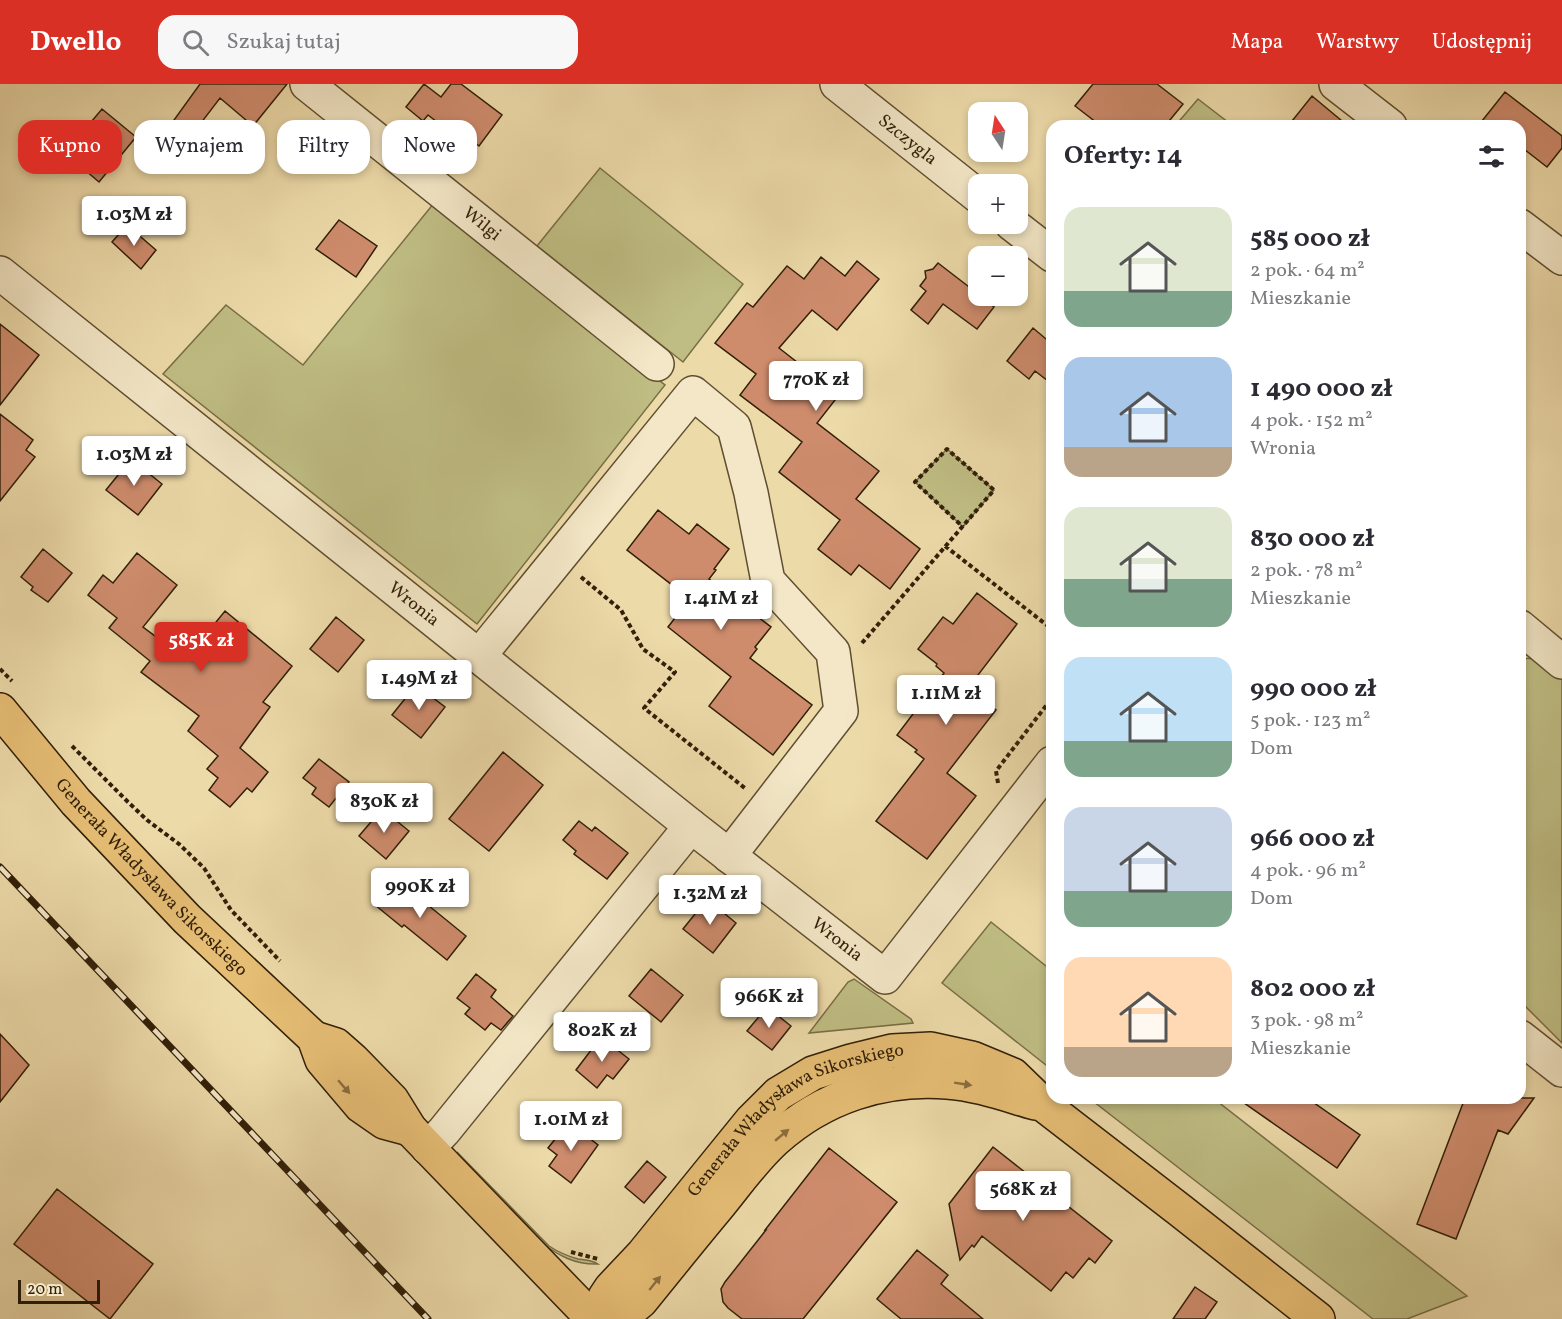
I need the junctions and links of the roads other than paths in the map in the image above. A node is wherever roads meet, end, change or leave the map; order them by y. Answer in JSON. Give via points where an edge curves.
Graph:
{"nodes":[{"id":1,"x":307,"y":84,"type":"edge"},
{"id":2,"x":837,"y":84,"type":"edge"},
{"id":3,"x":1336,"y":84,"type":"edge"},
{"id":4,"x":1382,"y":120,"type":"edge"},
{"id":5,"x":968,"y":188,"type":"edge"},
{"id":6,"x":1526,"y":231,"type":"edge"},
{"id":7,"x":1025,"y":234,"type":"edge"},
{"id":8,"x":1046,"y":250,"type":"edge"},
{"id":9,"x":1562,"y":258,"type":"edge"},
{"id":10,"x":0,"y":273,"type":"edge"},
{"id":11,"x":657,"y":364,"type":"dead end"},
{"id":12,"x":1526,"y":632,"type":"edge"},
{"id":13,"x":479,"y":656,"type":"junction"},
{"id":14,"x":1562,"y":662,"type":"edge"},
{"id":15,"x":0,"y":710,"type":"edge"},
{"id":16,"x":1046,"y":771,"type":"edge"},
{"id":17,"x":690,"y":826,"type":"junction"},
{"id":18,"x":729,"y":856,"type":"junction"},
{"id":19,"x":1526,"y":1043,"type":"edge"},
{"id":20,"x":1562,"y":1070,"type":"edge"},
{"id":21,"x":1045,"y":1106,"type":"junction"},
{"id":22,"x":419,"y":1138,"type":"junction"},
{"id":23,"x":596,"y":1319,"type":"edge"},
{"id":24,"x":611,"y":1319,"type":"edge"},
{"id":25,"x":1318,"y":1319,"type":"edge"}],
"edges":[{"from":1,"to":11,"type":"street","name":"Wilgi"},
{"from":2,"to":5,"type":"street","name":"Szczygla"},
{"from":3,"to":4,"type":"street"},
{"from":6,"to":9,"type":"street"},
{"from":7,"to":8,"type":"street"},
{"from":10,"to":13,"type":"street","name":"Wronia"},
{"from":12,"to":14,"type":"street"},
{"from":13,"to":17,"type":"street","name":"Wronia"},
{"from":13,"to":18,"type":"street","via":[[693,393],[734,427],[768,581],[833,652],[842,711]]},
{"from":15,"to":22,"type":"main road","name":"Generała Władysława Sikorskiego","via":[[76,802],[187,919],[314,1038],[336,1045],[353,1060],[392,1100]]},
{"from":16,"to":18,"type":"street","name":"Wronia","via":[[885,977]]},
{"from":17,"to":18,"type":"street","name":"Wronia"},
{"from":17,"to":22,"type":"street","via":[[444,1131]]},
{"from":19,"to":20,"type":"street"},
{"from":21,"to":23,"type":"main road","name":"Generała Władysława Sikorskiego","via":[[1013,1075],[972,1058],[931,1048],[892,1051],[813,1073],[778,1094],[751,1120],[611,1288]]},
{"from":24,"to":21,"type":"main road","name":"Generała Władysława Sikorskiego","one_way":true,"via":[[641,1301],[776,1140],[829,1103],[882,1085],[924,1081],[968,1084]]},
{"from":21,"to":25,"type":"main road","name":"Generała Władysława Sikorskiego"},
{"from":22,"to":23,"type":"main road","name":"Generała Władysława Sikorskiego"}]}
